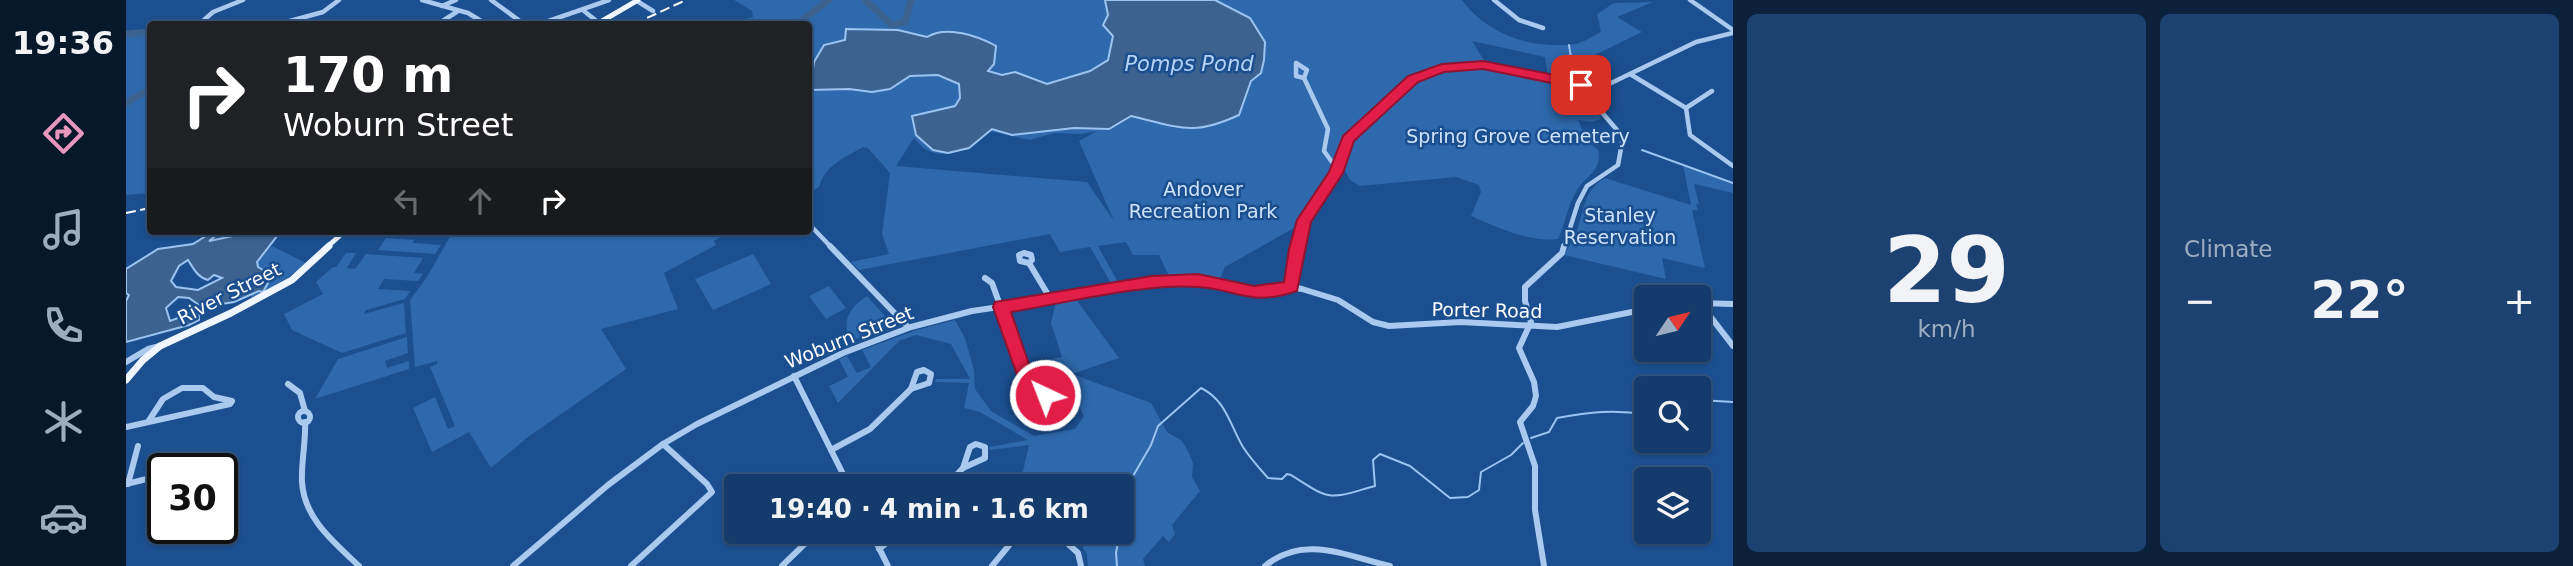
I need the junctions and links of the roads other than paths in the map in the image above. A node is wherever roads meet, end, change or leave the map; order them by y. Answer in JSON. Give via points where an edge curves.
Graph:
{"nodes":[{"id":1,"x":243,"y":0,"type":"edge"},
{"id":2,"x":339,"y":0,"type":"edge"},
{"id":3,"x":422,"y":0,"type":"edge"},
{"id":4,"x":456,"y":0,"type":"edge"},
{"id":5,"x":491,"y":0,"type":"edge"},
{"id":6,"x":609,"y":0,"type":"edge"},
{"id":7,"x":638,"y":0,"type":"edge"},
{"id":8,"x":1494,"y":0,"type":"edge"},
{"id":9,"x":1690,"y":0,"type":"edge"},
{"id":10,"x":442,"y":6,"type":"junction"},
{"id":11,"x":458,"y":10,"type":"junction"},
{"id":12,"x":584,"y":11,"type":"junction"},
{"id":13,"x":653,"y":11,"type":"dead end"},
{"id":14,"x":204,"y":20,"type":"dead end"},
{"id":15,"x":290,"y":21,"type":"edge"},
{"id":16,"x":442,"y":21,"type":"edge"},
{"id":17,"x":482,"y":21,"type":"edge"},
{"id":18,"x":521,"y":21,"type":"edge"},
{"id":19,"x":551,"y":21,"type":"edge"},
{"id":20,"x":595,"y":21,"type":"edge"},
{"id":21,"x":603,"y":21,"type":"edge"},
{"id":22,"x":1543,"y":28,"type":"dead end"},
{"id":23,"x":1733,"y":31,"type":"edge"},
{"id":24,"x":1630,"y":74,"type":"junction"},
{"id":25,"x":1304,"y":78,"type":"dead end"},
{"id":26,"x":1607,"y":85,"type":"junction"},
{"id":27,"x":1712,"y":92,"type":"dead end"},
{"id":28,"x":1686,"y":108,"type":"junction"},
{"id":29,"x":1332,"y":162,"type":"dead end"},
{"id":30,"x":1733,"y":166,"type":"edge"},
{"id":31,"x":812,"y":227,"type":"edge"},
{"id":32,"x":341,"y":235,"type":"edge"},
{"id":33,"x":1029,"y":263,"type":"dead end"},
{"id":34,"x":985,"y":278,"type":"dead end"},
{"id":35,"x":1292,"y":287,"type":"junction"},
{"id":36,"x":1050,"y":298,"type":"junction"},
{"id":37,"x":1712,"y":303,"type":"edge"},
{"id":38,"x":1733,"y":304,"type":"edge"},
{"id":39,"x":1001,"y":307,"type":"junction"},
{"id":40,"x":1634,"y":312,"type":"edge"},
{"id":41,"x":1712,"y":319,"type":"edge"},
{"id":42,"x":1528,"y":326,"type":"junction"},
{"id":43,"x":908,"y":327,"type":"junction"},
{"id":44,"x":160,"y":346,"type":"junction"},
{"id":45,"x":1733,"y":346,"type":"edge"},
{"id":46,"x":126,"y":362,"type":"edge"},
{"id":47,"x":794,"y":376,"type":"junction"},
{"id":48,"x":126,"y":380,"type":"edge"},
{"id":49,"x":1027,"y":380,"type":"dead end"},
{"id":50,"x":288,"y":384,"type":"dead end"},
{"id":51,"x":911,"y":389,"type":"dead end"},
{"id":52,"x":148,"y":422,"type":"junction"},
{"id":53,"x":126,"y":427,"type":"edge"},
{"id":54,"x":663,"y":444,"type":"junction"},
{"id":55,"x":138,"y":446,"type":"dead end"},
{"id":56,"x":831,"y":450,"type":"junction"},
{"id":57,"x":963,"y":468,"type":"dead end"},
{"id":58,"x":843,"y":474,"type":"edge"},
{"id":59,"x":957,"y":474,"type":"edge"},
{"id":60,"x":147,"y":479,"type":"edge"},
{"id":61,"x":127,"y":484,"type":"edge"},
{"id":62,"x":805,"y":544,"type":"edge"},
{"id":63,"x":877,"y":544,"type":"edge"},
{"id":64,"x":885,"y":544,"type":"edge"},
{"id":65,"x":1010,"y":544,"type":"edge"},
{"id":66,"x":1068,"y":544,"type":"edge"},
{"id":67,"x":879,"y":549,"type":"junction"},
{"id":68,"x":359,"y":566,"type":"edge"},
{"id":69,"x":513,"y":566,"type":"edge"},
{"id":70,"x":631,"y":566,"type":"edge"},
{"id":71,"x":782,"y":566,"type":"edge"},
{"id":72,"x":888,"y":566,"type":"edge"},
{"id":73,"x":992,"y":566,"type":"edge"},
{"id":74,"x":1081,"y":566,"type":"edge"},
{"id":75,"x":1265,"y":566,"type":"edge"},
{"id":76,"x":1390,"y":566,"type":"edge"},
{"id":77,"x":1544,"y":566,"type":"edge"}],
"edges":[{"from":1,"to":14,"type":"street"},
{"from":2,"to":15,"type":"street","via":[[323,12]]},
{"from":3,"to":10,"type":"street"},
{"from":4,"to":10,"type":"street"},
{"from":5,"to":18,"type":"street"},
{"from":6,"to":12,"type":"street"},
{"from":7,"to":13,"type":"street"},
{"from":7,"to":21,"type":"main road"},
{"from":8,"to":22,"type":"street","via":[[1519,20]]},
{"from":9,"to":23,"type":"street"},
{"from":10,"to":11,"type":"street"},
{"from":11,"to":16,"type":"street"},
{"from":11,"to":17,"type":"street"},
{"from":12,"to":19,"type":"street"},
{"from":12,"to":20,"type":"street"},
{"from":23,"to":24,"type":"street","via":[[1696,42]]},
{"from":24,"to":26,"type":"street"},
{"from":24,"to":28,"type":"street"},
{"from":25,"to":29,"type":"street","via":[[1315,107],[1328,124],[1324,151]]},
{"from":26,"to":35,"type":"street","via":[[1574,84],[1483,65],[1442,68],[1413,79],[1348,139],[1336,173],[1304,220]]},
{"from":26,"to":42,"type":"street","via":[[1599,109],[1625,141],[1618,165],[1587,186],[1562,253],[1525,287]]},
{"from":27,"to":28,"type":"street"},
{"from":28,"to":30,"type":"street","via":[[1693,139]]},
{"from":31,"to":43,"type":"street"},
{"from":32,"to":44,"type":"main road","name":"River Street","via":[[286,284]]},
{"from":33,"to":36,"type":"street"},
{"from":34,"to":39,"type":"street"},
{"from":35,"to":36,"type":"street","name":"Woburn Street","via":[[1254,293],[1184,280]]},
{"from":35,"to":42,"type":"street","name":"Porter Road","via":[[1329,296],[1373,322],[1390,326],[1461,322]]},
{"from":36,"to":39,"type":"street","name":"Woburn Street"},
{"from":37,"to":38,"type":"street"},
{"from":39,"to":43,"type":"street","name":"Woburn Street"},
{"from":39,"to":49,"type":"street"},
{"from":40,"to":42,"type":"street","name":"Porter Road","via":[[1567,326]]},
{"from":41,"to":45,"type":"street"},
{"from":42,"to":77,"type":"street","via":[[1519,350],[1533,378],[1535,398],[1520,422],[1535,466],[1535,510]]},
{"from":43,"to":47,"type":"street","name":"Woburn Street"},
{"from":44,"to":46,"type":"street"},
{"from":44,"to":48,"type":"main road","name":"River Street"},
{"from":47,"to":54,"type":"street","name":"Woburn Street"},
{"from":47,"to":56,"type":"street"},
{"from":50,"to":68,"type":"street","via":[[299,391],[305,411],[312,415],[305,422],[302,484],[309,511]]},
{"from":51,"to":56,"type":"street","via":[[870,429]]},
{"from":52,"to":52,"type":"street","via":[[230,404],[231,400],[214,397],[203,388],[177,389],[163,397]]},
{"from":52,"to":53,"type":"street"},
{"from":54,"to":69,"type":"street","name":"Woburn Street"},
{"from":54,"to":70,"type":"street","via":[[712,492]]},
{"from":55,"to":61,"type":"street"},
{"from":56,"to":58,"type":"street"},
{"from":57,"to":59,"type":"street"},
{"from":60,"to":61,"type":"street"},
{"from":62,"to":71,"type":"street"},
{"from":63,"to":67,"type":"street"},
{"from":64,"to":67,"type":"street"},
{"from":65,"to":73,"type":"street"},
{"from":66,"to":74,"type":"street","via":[[1078,553]]},
{"from":67,"to":72,"type":"street"},
{"from":75,"to":76,"type":"street","via":[[1281,553],[1301,548]]}]}
